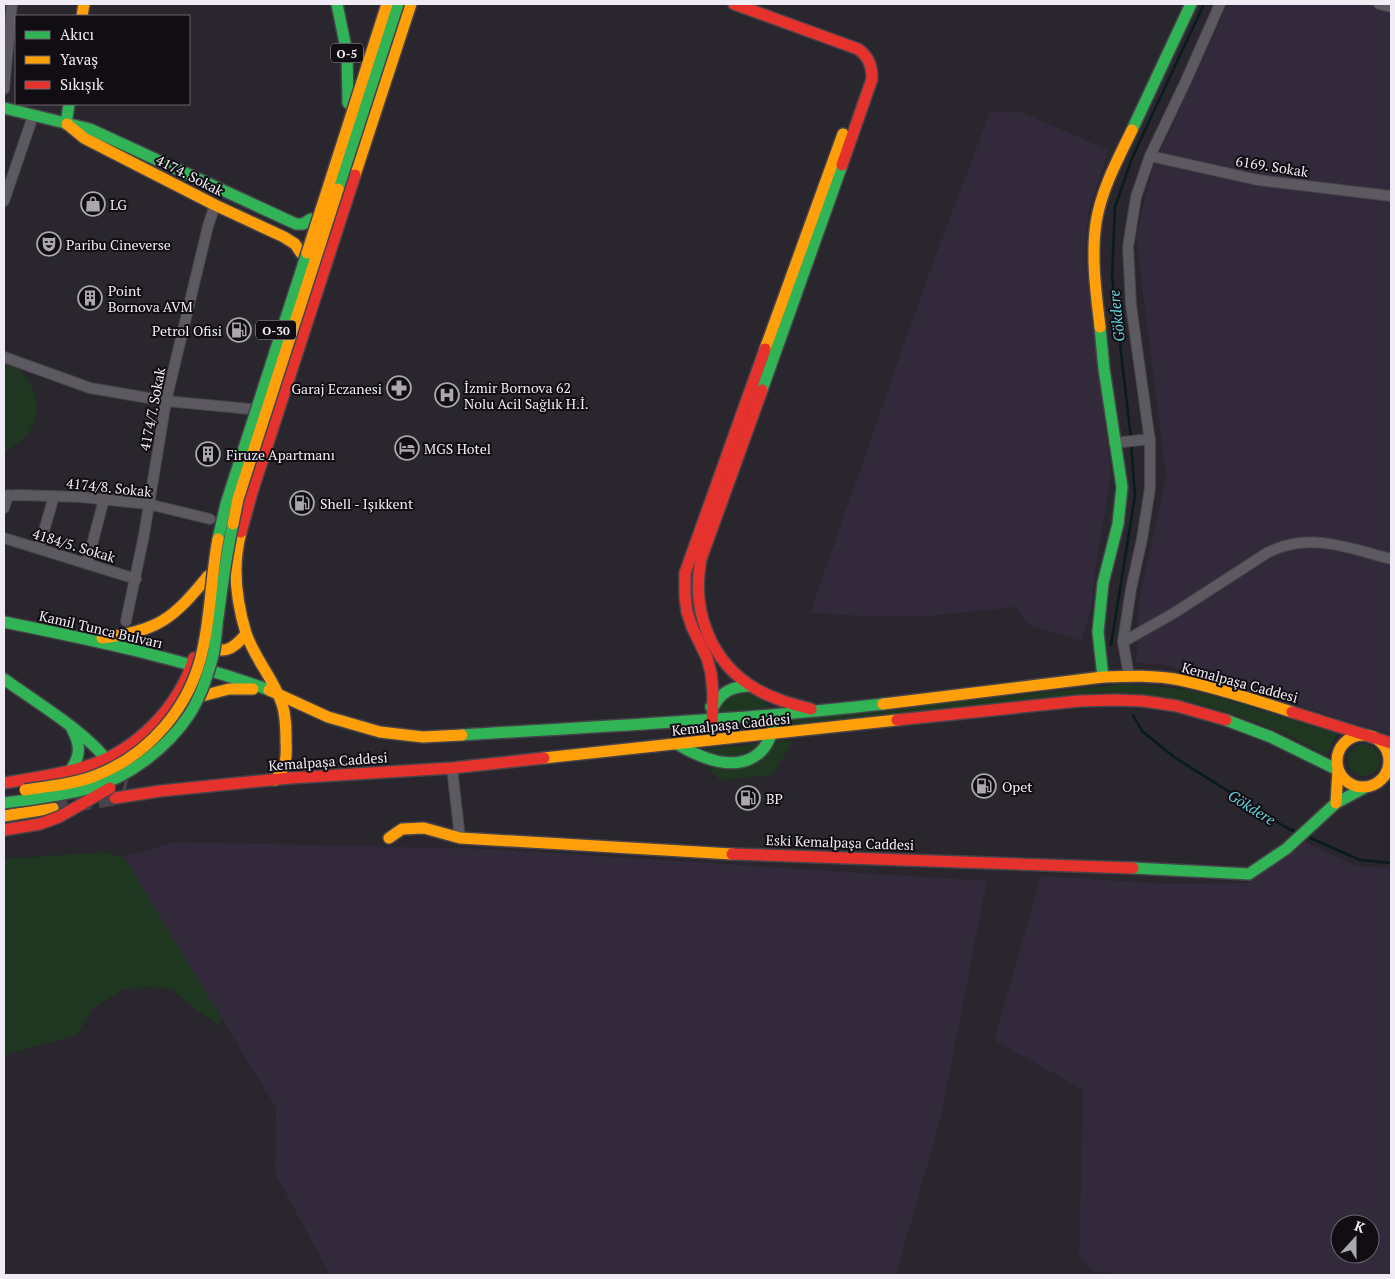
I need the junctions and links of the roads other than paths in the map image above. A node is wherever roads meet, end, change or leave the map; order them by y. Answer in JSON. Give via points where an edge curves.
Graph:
{"nodes":[{"id":1,"x":12,"y":4,"type":"edge"},
{"id":2,"x":337,"y":4,"type":"edge"},
{"id":3,"x":381,"y":4,"type":"edge"},
{"id":4,"x":387,"y":4,"type":"edge"},
{"id":5,"x":398,"y":4,"type":"edge"},
{"id":6,"x":411,"y":4,"type":"edge"},
{"id":7,"x":734,"y":4,"type":"edge"},
{"id":8,"x":1190,"y":4,"type":"edge"},
{"id":9,"x":1220,"y":4,"type":"edge"},
{"id":10,"x":1379,"y":4,"type":"edge"},
{"id":11,"x":1391,"y":7,"type":"edge"},
{"id":12,"x":869,"y":59,"type":"junction"},
{"id":13,"x":5,"y":64,"type":"edge"},
{"id":14,"x":4,"y":89,"type":"edge"},
{"id":15,"x":348,"y":104,"type":"junction"},
{"id":16,"x":69,"y":105,"type":"edge"},
{"id":17,"x":4,"y":108,"type":"edge"},
{"id":18,"x":33,"y":116,"type":"junction"},
{"id":19,"x":66,"y":124,"type":"junction"},
{"id":20,"x":1150,"y":156,"type":"junction"},
{"id":21,"x":1391,"y":196,"type":"edge"},
{"id":22,"x":4,"y":201,"type":"edge"},
{"id":23,"x":216,"y":205,"type":"junction"},
{"id":24,"x":311,"y":219,"type":"junction"},
{"id":25,"x":301,"y":253,"type":"junction"},
{"id":26,"x":4,"y":357,"type":"edge"},
{"id":27,"x":166,"y":401,"type":"junction"},
{"id":28,"x":250,"y":410,"type":"junction"},
{"id":29,"x":1150,"y":439,"type":"junction"},
{"id":30,"x":1114,"y":443,"type":"junction"},
{"id":31,"x":6,"y":496,"type":"edge"},
{"id":32,"x":54,"y":496,"type":"junction"},
{"id":33,"x":104,"y":499,"type":"junction"},
{"id":34,"x":148,"y":504,"type":"junction"},
{"id":35,"x":4,"y":508,"type":"edge"},
{"id":36,"x":210,"y":519,"type":"dead end"},
{"id":37,"x":4,"y":538,"type":"edge"},
{"id":38,"x":39,"y":548,"type":"junction"},
{"id":39,"x":1391,"y":559,"type":"edge"},
{"id":40,"x":87,"y":564,"type":"junction"},
{"id":41,"x":208,"y":576,"type":"junction"},
{"id":42,"x":136,"y":579,"type":"junction"},
{"id":43,"x":126,"y":621,"type":"dead end"},
{"id":44,"x":4,"y":622,"type":"edge"},
{"id":45,"x":201,"y":626,"type":"junction"},
{"id":46,"x":246,"y":634,"type":"junction"},
{"id":47,"x":87,"y":639,"type":"junction"},
{"id":48,"x":1123,"y":642,"type":"junction"},
{"id":49,"x":192,"y":666,"type":"junction"},
{"id":50,"x":1129,"y":676,"type":"junction"},
{"id":51,"x":1103,"y":677,"type":"junction"},
{"id":52,"x":4,"y":679,"type":"edge"},
{"id":53,"x":756,"y":689,"type":"junction"},
{"id":54,"x":276,"y":693,"type":"junction"},
{"id":55,"x":713,"y":707,"type":"junction"},
{"id":56,"x":830,"y":710,"type":"junction"},
{"id":57,"x":775,"y":715,"type":"junction"},
{"id":58,"x":158,"y":718,"type":"junction"},
{"id":59,"x":710,"y":720,"type":"junction"},
{"id":60,"x":651,"y":724,"type":"junction"},
{"id":61,"x":71,"y":728,"type":"junction"},
{"id":62,"x":772,"y":735,"type":"junction"},
{"id":63,"x":1370,"y":736,"type":"junction"},
{"id":64,"x":719,"y":740,"type":"junction"},
{"id":65,"x":1391,"y":743,"type":"edge"},
{"id":66,"x":677,"y":744,"type":"junction"},
{"id":67,"x":109,"y":762,"type":"junction"},
{"id":68,"x":136,"y":768,"type":"junction"},
{"id":69,"x":452,"y":768,"type":"junction"},
{"id":70,"x":1338,"y":770,"type":"junction"},
{"id":71,"x":70,"y":772,"type":"junction"},
{"id":72,"x":275,"y":780,"type":"junction"},
{"id":73,"x":4,"y":783,"type":"edge"},
{"id":74,"x":126,"y":786,"type":"tunnel mouth"},
{"id":75,"x":1364,"y":788,"type":"junction"},
{"id":76,"x":1391,"y":790,"type":"edge"},
{"id":77,"x":160,"y":791,"type":"junction"},
{"id":78,"x":4,"y":794,"type":"edge"},
{"id":79,"x":115,"y":798,"type":"tunnel mouth"},
{"id":80,"x":4,"y":803,"type":"edge"},
{"id":81,"x":1336,"y":803,"type":"junction"},
{"id":82,"x":53,"y":808,"type":"tunnel mouth"},
{"id":83,"x":4,"y":816,"type":"edge"},
{"id":84,"x":4,"y":830,"type":"edge"},
{"id":85,"x":389,"y":838,"type":"dead end"},
{"id":86,"x":460,"y":838,"type":"junction"}],
"edges":[{"from":1,"to":13,"type":"street"},
{"from":2,"to":15,"type":"main road","number":"O-5","via":[[348,59]]},
{"from":3,"to":15,"type":"main road"},
{"from":4,"to":78,"type":"main road","bridge":true,"via":[[226,504],[217,543],[206,634],[189,690],[168,724],[121,764],[91,777]]},
{"from":5,"to":68,"type":"main road","bridge":true,"via":[[238,498],[227,549],[213,655],[202,689],[189,714],[168,740]]},
{"from":6,"to":46,"type":"main road","via":[[240,532],[235,568]]},
{"from":7,"to":12,"type":"main road","via":[[858,48]]},
{"from":8,"to":30,"type":"main road","via":[[1107,184],[1096,223],[1094,270]]},
{"from":9,"to":20,"type":"street"},
{"from":10,"to":11,"type":"street"},
{"from":12,"to":53,"type":"main road","via":[[872,79],[698,574],[700,608],[710,637],[728,666]]},
{"from":12,"to":55,"type":"main road","via":[[685,573],[688,614],[710,666]]},
{"from":13,"to":14,"type":"street"},
{"from":15,"to":24,"type":"main road"},
{"from":16,"to":19,"type":"main road"},
{"from":17,"to":18,"type":"main road","name":"4174. Sokak"},
{"from":18,"to":19,"type":"main road","name":"4174. Sokak"},
{"from":18,"to":22,"type":"street"},
{"from":19,"to":23,"type":"main road","name":"4174. Sokak","via":[[84,138]]},
{"from":19,"to":24,"type":"main road","name":"4174. Sokak","via":[[90,129],[296,224]]},
{"from":20,"to":21,"type":"street","name":"6169. Sokak","via":[[1258,180]]},
{"from":20,"to":29,"type":"street","via":[[1136,197],[1128,247],[1131,305]]},
{"from":23,"to":25,"type":"main road","name":"4174. Sokak","via":[[284,237]]},
{"from":23,"to":27,"type":"street","name":"4174/7. Sokak","via":[[208,226]]},
{"from":24,"to":25,"type":"main road","number":"O-30"},
{"from":25,"to":28,"type":"main road","number":"O-30"},
{"from":26,"to":27,"type":"street","via":[[90,388]]},
{"from":27,"to":28,"type":"street"},
{"from":27,"to":34,"type":"street","name":"4174/7. Sokak"},
{"from":28,"to":41,"type":"main road","via":[[219,507]]},
{"from":29,"to":30,"type":"street"},
{"from":29,"to":48,"type":"street","via":[[1150,488]]},
{"from":30,"to":51,"type":"main road","via":[[1122,487],[1118,524],[1103,583],[1098,632]]},
{"from":31,"to":32,"type":"street","name":"4174/8. Sokak"},
{"from":31,"to":35,"type":"street"},
{"from":32,"to":33,"type":"street","name":"4174/8. Sokak"},
{"from":32,"to":38,"type":"street"},
{"from":33,"to":34,"type":"street","name":"4174/8. Sokak"},
{"from":33,"to":40,"type":"street"},
{"from":34,"to":36,"type":"street","name":"4174/8. Sokak"},
{"from":34,"to":42,"type":"street","name":"4174/7. Sokak"},
{"from":37,"to":38,"type":"street","name":"4184/5. Sokak"},
{"from":38,"to":40,"type":"street","name":"4184/5. Sokak"},
{"from":39,"to":48,"type":"street","via":[[1313,541],[1279,546]]},
{"from":40,"to":42,"type":"street","name":"4184/5. Sokak"},
{"from":41,"to":45,"type":"main road"},
{"from":41,"to":47,"type":"main road","via":[[168,619],[120,637]]},
{"from":42,"to":43,"type":"street","name":"4174/7. Sokak"},
{"from":44,"to":47,"type":"main road","name":"Kamil Tunca Bulvarı"},
{"from":45,"to":46,"type":"main road","via":[[203,640],[215,649],[232,649]]},
{"from":45,"to":49,"type":"main road"},
{"from":46,"to":54,"type":"main road"},
{"from":47,"to":49,"type":"main road","name":"Kamil Tunca Bulvarı"},
{"from":48,"to":50,"type":"street"},
{"from":49,"to":54,"type":"main road","name":"Kemalpaşa Caddesi"},
{"from":49,"to":58,"type":"main road","via":[[176,698]]},
{"from":50,"to":51,"type":"main road","name":"Kemalpaşa Caddesi"},
{"from":50,"to":63,"type":"main road","name":"Kemalpaşa Caddesi","via":[[1179,680]]},
{"from":51,"to":56,"type":"main road","name":"Kemalpaşa Caddesi"},
{"from":52,"to":61,"type":"main road"},
{"from":53,"to":55,"type":"main road","via":[[738,686],[728,690]]},
{"from":53,"to":56,"type":"main road","via":[[804,707]]},
{"from":53,"to":57,"type":"main road","via":[[769,700]]},
{"from":54,"to":58,"type":"main road","via":[[247,688],[218,691],[184,702]]},
{"from":54,"to":60,"type":"main road","name":"Kemalpaşa Caddesi","via":[[328,717],[380,732],[423,737]]},
{"from":54,"to":72,"type":"main road","via":[[284,708],[288,746],[285,766]]},
{"from":55,"to":59,"type":"main road"},
{"from":55,"to":60,"type":"main road"},
{"from":56,"to":57,"type":"main road","name":"Kemalpaşa Caddesi"},
{"from":57,"to":59,"type":"main road","name":"Kemalpaşa Caddesi"},
{"from":57,"to":62,"type":"main road"},
{"from":58,"to":67,"type":"main road"},
{"from":59,"to":60,"type":"main road","name":"Kemalpaşa Caddesi"},
{"from":59,"to":64,"type":"main road"},
{"from":61,"to":67,"type":"main road"},
{"from":61,"to":71,"type":"main road","via":[[80,753]]},
{"from":62,"to":64,"type":"main road","name":"Kemalpaşa Caddesi"},
{"from":62,"to":66,"type":"main road","via":[[768,745],[757,756],[743,762],[709,760]]},
{"from":62,"to":70,"type":"main road","name":"Kemalpaşa Caddesi","via":[[1079,702],[1150,702],[1194,709],[1263,732]]},
{"from":63,"to":65,"type":"main road","name":"Kemalpaşa Caddesi"},
{"from":63,"to":70,"type":"main road","via":[[1354,737],[1341,747],[1336,762]]},
{"from":63,"to":75,"type":"main road","via":[[1383,745],[1389,760],[1385,776]]},
{"from":64,"to":66,"type":"main road","name":"Kemalpaşa Caddesi"},
{"from":66,"to":69,"type":"main road","name":"Kemalpaşa Caddesi"},
{"from":67,"to":71,"type":"main road"},
{"from":68,"to":80,"type":"main road","bridge":true,"via":[[91,788]]},
{"from":68,"to":84,"type":"main road","bridge":true,"via":[[109,789],[65,815],[40,824]]},
{"from":69,"to":72,"type":"main road","name":"Kemalpaşa Caddesi"},
{"from":69,"to":86,"type":"street"},
{"from":70,"to":75,"type":"main road","via":[[1348,783]]},
{"from":70,"to":81,"type":"main road"},
{"from":71,"to":73,"type":"main road"},
{"from":72,"to":77,"type":"main road","name":"Kemalpaşa Caddesi"},
{"from":74,"to":77,"type":"main road"},
{"from":75,"to":76,"type":"main road"},
{"from":75,"to":81,"type":"main road","name":"Eski Kemalpaşa Caddesi"},
{"from":77,"to":79,"type":"main road","name":"Kemalpaşa Caddesi"},
{"from":81,"to":86,"type":"main road","name":"Eski Kemalpaşa Caddesi","via":[[1286,849],[1249,874],[686,852]]},
{"from":82,"to":83,"type":"main road"},
{"from":85,"to":86,"type":"main road","name":"Eski Kemalpaşa Caddesi","via":[[402,829],[424,828]]}]}
